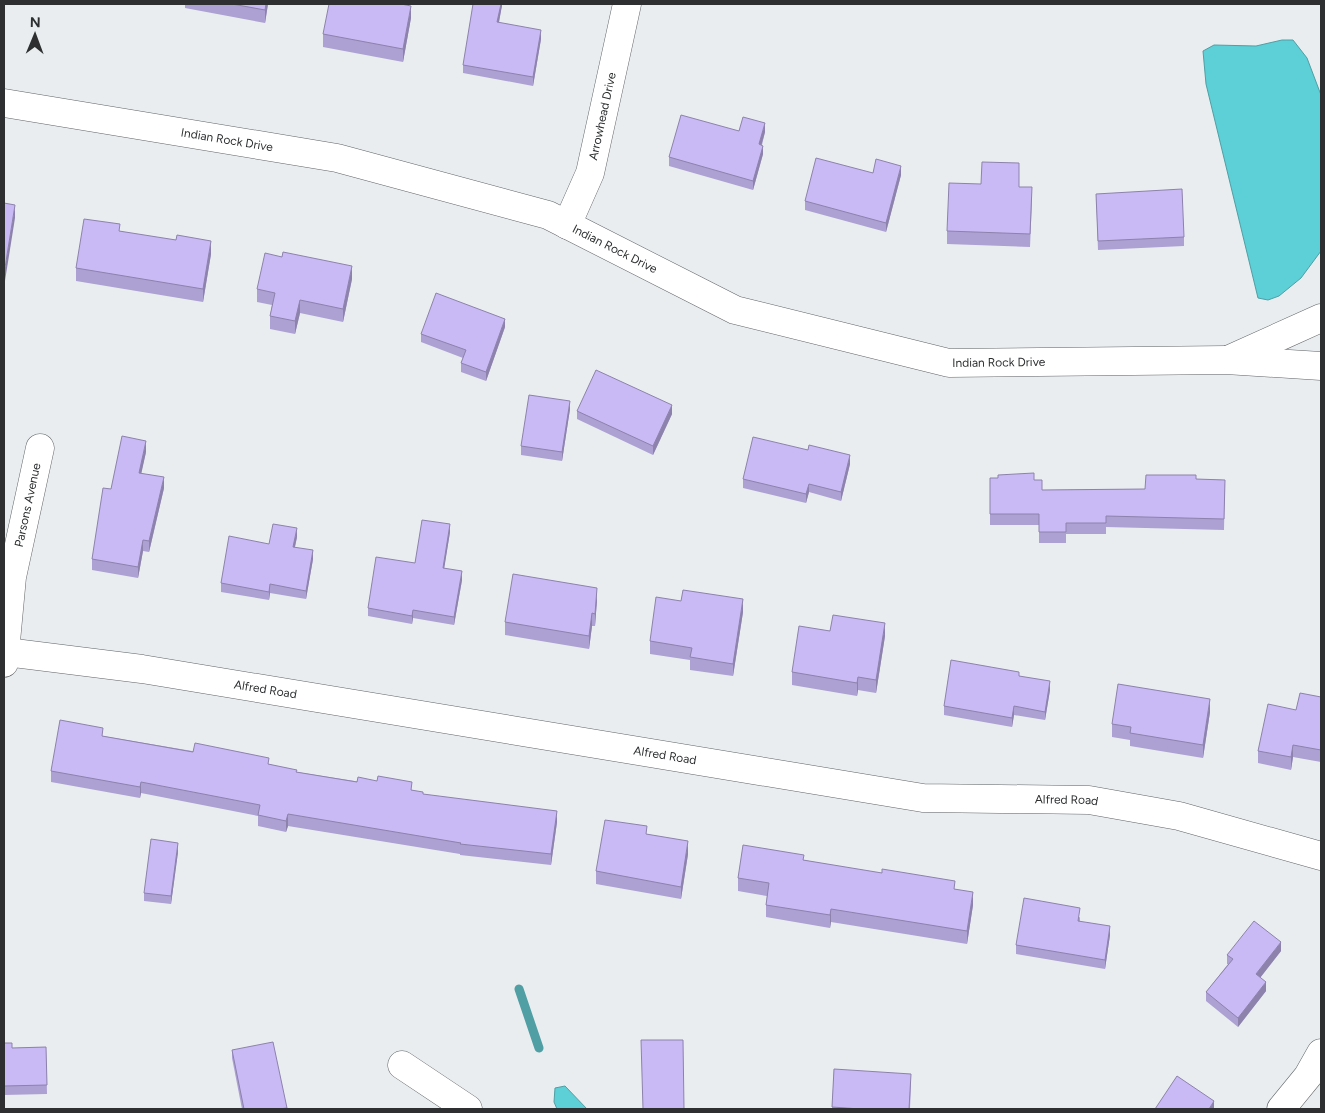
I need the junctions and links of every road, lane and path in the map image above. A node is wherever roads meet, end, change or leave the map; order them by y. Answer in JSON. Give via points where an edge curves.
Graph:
{"nodes":[{"id":1,"x":627,"y":4,"type":"edge"},
{"id":2,"x":4,"y":103,"type":"edge"},
{"id":3,"x":567,"y":225,"type":"junction"},
{"id":4,"x":1321,"y":318,"type":"edge"},
{"id":5,"x":1226,"y":360,"type":"junction"},
{"id":6,"x":1321,"y":366,"type":"edge"},
{"id":7,"x":40,"y":448,"type":"dead end"},
{"id":8,"x":4,"y":656,"type":"edge"},
{"id":9,"x":1321,"y":856,"type":"edge"},
{"id":10,"x":402,"y":1065,"type":"dead end"},
{"id":11,"x":1317,"y":1071,"type":"edge"},
{"id":12,"x":468,"y":1109,"type":"edge"},
{"id":13,"x":1281,"y":1109,"type":"edge"}],
"edges":[{"from":1,"to":3,"type":"street","name":"Arrowhead Drive","via":[[590,174]]},
{"from":2,"to":3,"type":"street","name":"Indian Rock Drive","via":[[337,158],[548,216]]},
{"from":3,"to":5,"type":"street","name":"Indian Rock Drive","via":[[735,310],[950,363]]},
{"from":4,"to":5,"type":"street"},
{"from":5,"to":6,"type":"street","name":"Indian Rock Drive"},
{"from":7,"to":8,"type":"street","name":"Parsons Avenue","via":[[12,577]]},
{"from":8,"to":9,"type":"street","name":"Alfred Road","via":[[142,669],[923,798],[1088,800],[1178,816]]},
{"from":10,"to":12,"type":"street"},
{"from":11,"to":13,"type":"street"}]}
